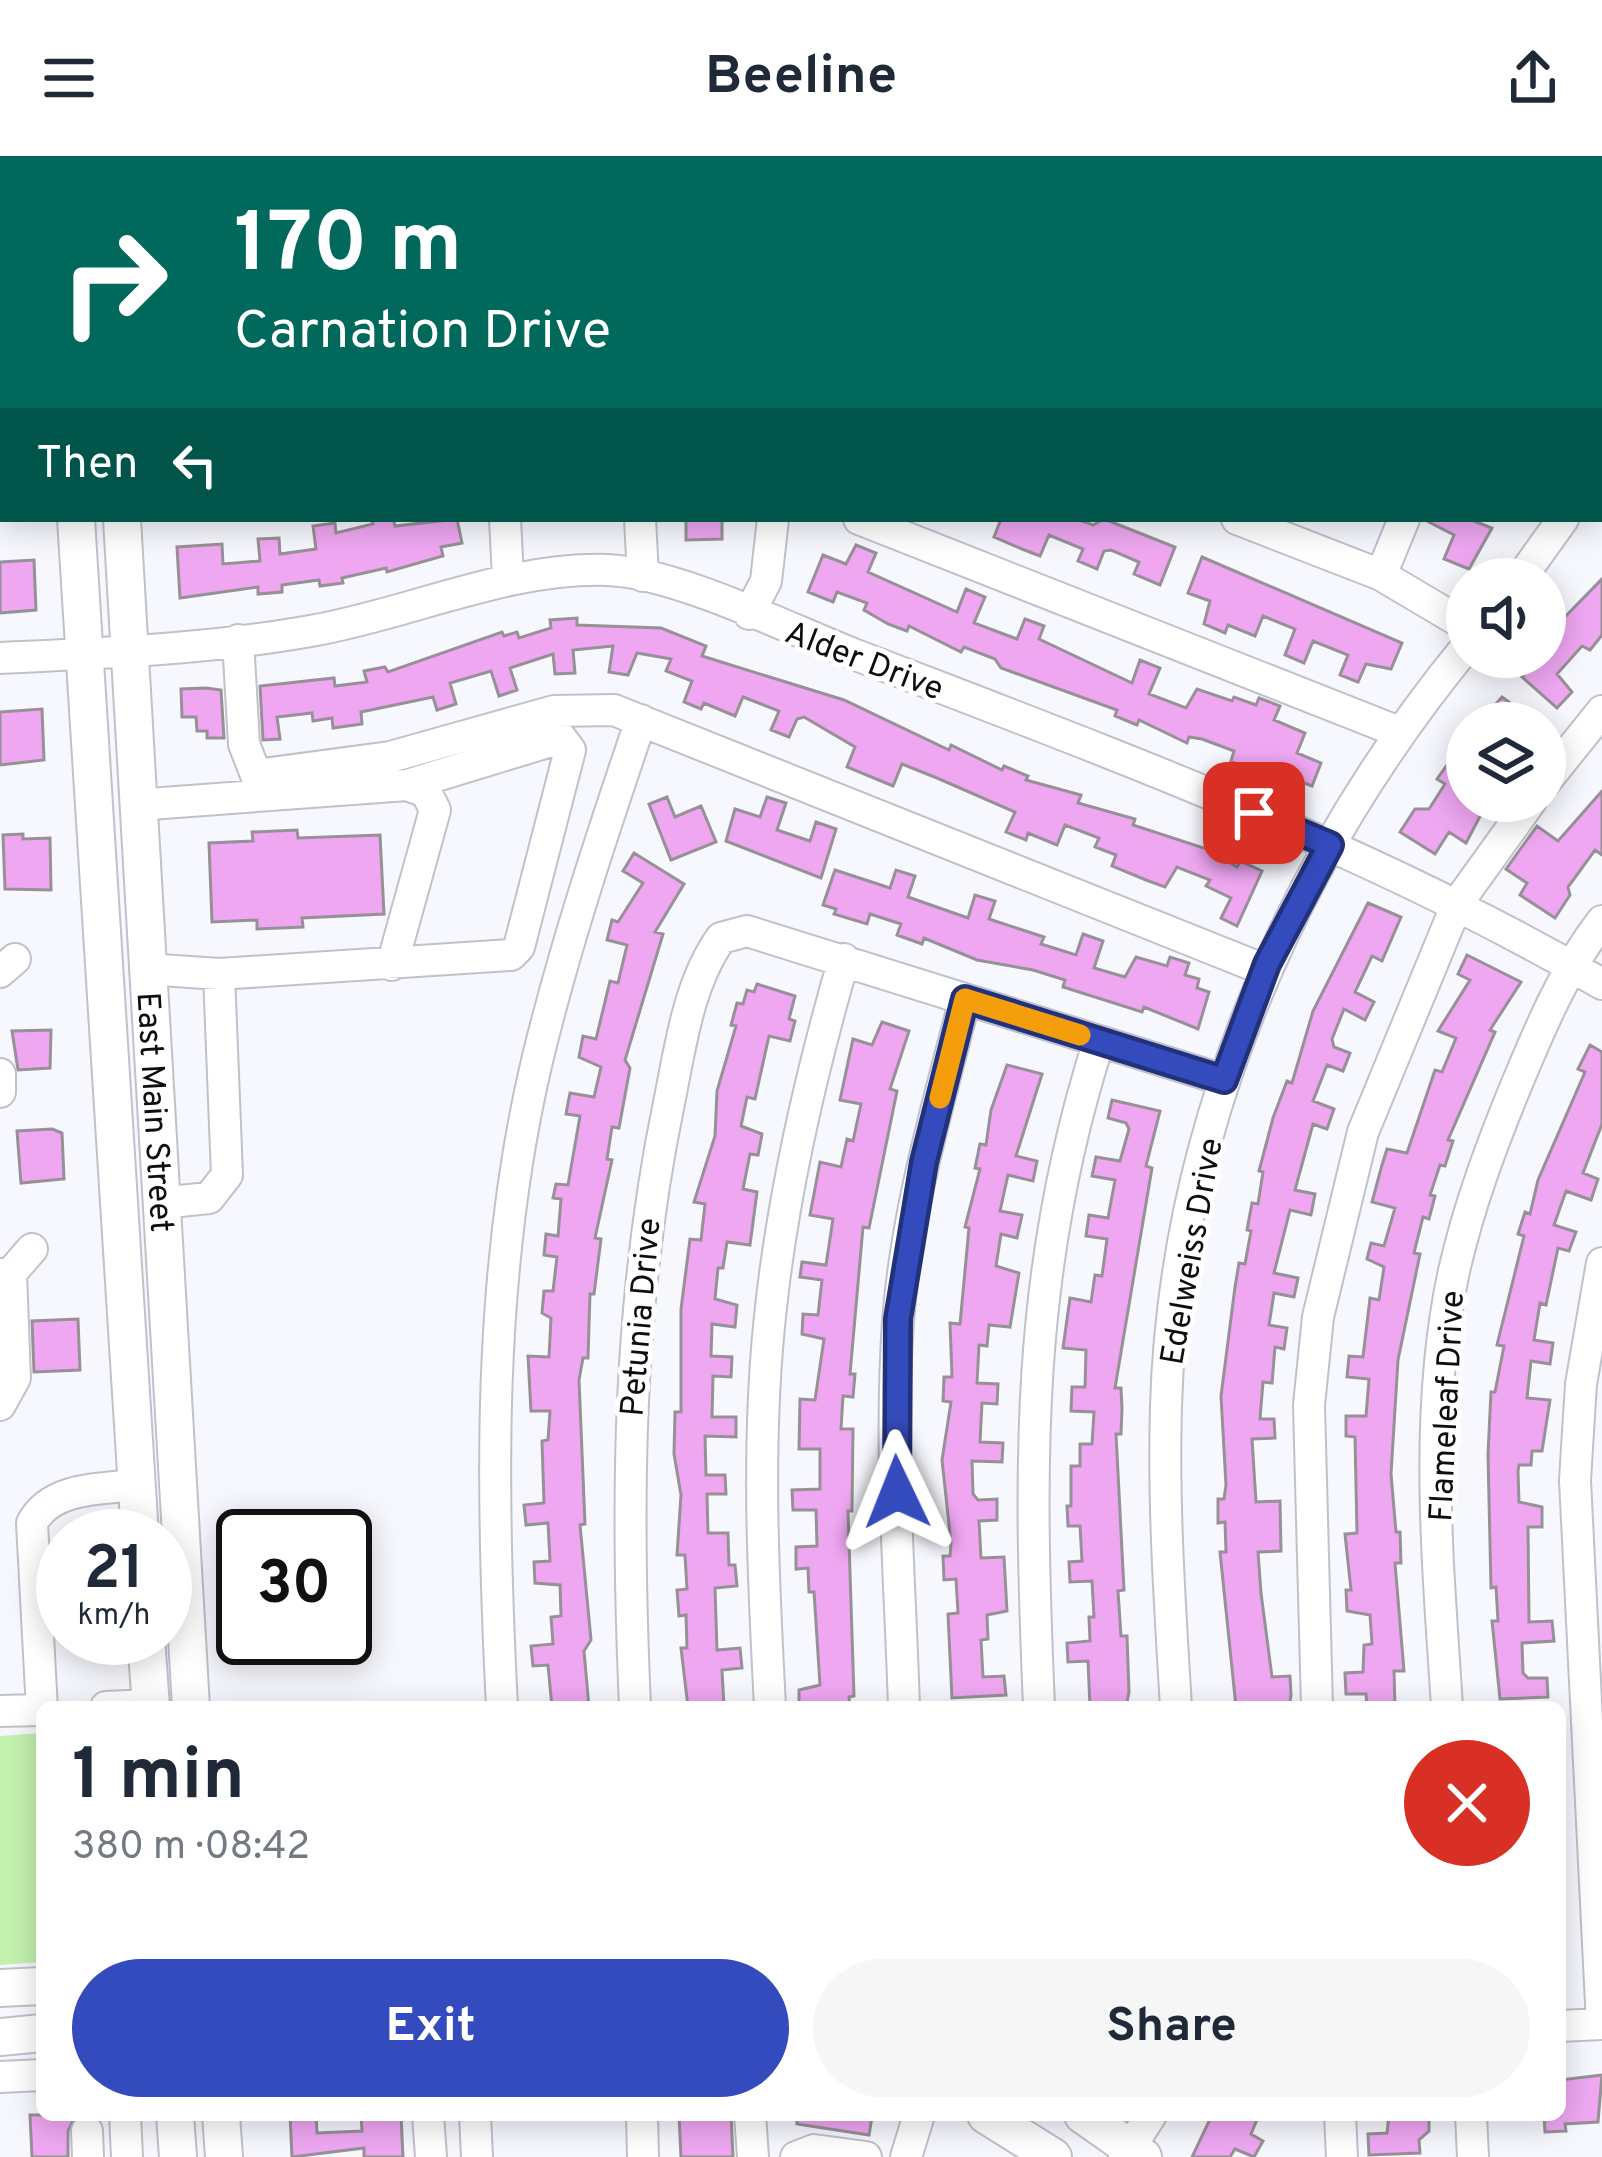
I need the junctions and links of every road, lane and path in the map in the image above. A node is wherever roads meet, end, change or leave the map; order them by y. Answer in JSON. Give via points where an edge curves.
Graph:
{"nodes":[{"id":1,"x":76,"y":522,"type":"edge"},
{"id":2,"x":122,"y":522,"type":"edge"},
{"id":3,"x":505,"y":522,"type":"edge"},
{"id":4,"x":640,"y":522,"type":"edge"},
{"id":5,"x":773,"y":522,"type":"edge"},
{"id":6,"x":868,"y":522,"type":"edge"},
{"id":7,"x":1252,"y":522,"type":"edge"},
{"id":8,"x":1403,"y":522,"type":"edge"},
{"id":9,"x":1561,"y":522,"type":"edge"},
{"id":10,"x":1535,"y":558,"type":"edge"},
{"id":11,"x":1382,"y":575,"type":"junction"},
{"id":12,"x":644,"y":577,"type":"junction"},
{"id":13,"x":508,"y":578,"type":"junction"},
{"id":14,"x":1446,"y":613,"type":"edge"},
{"id":15,"x":749,"y":614,"type":"junction"},
{"id":16,"x":238,"y":640,"type":"junction"},
{"id":17,"x":126,"y":650,"type":"junction"},
{"id":18,"x":83,"y":654,"type":"junction"},
{"id":19,"x":0,"y":658,"type":"edge"},
{"id":20,"x":1446,"y":673,"type":"edge"},
{"id":21,"x":1602,"y":711,"type":"edge"},
{"id":22,"x":641,"y":720,"type":"junction"},
{"id":23,"x":1399,"y":732,"type":"junction"},
{"id":24,"x":1566,"y":756,"type":"edge"},
{"id":25,"x":407,"y":785,"type":"junction"},
{"id":26,"x":136,"y":806,"type":"junction"},
{"id":27,"x":1516,"y":822,"type":"edge"},
{"id":28,"x":1330,"y":845,"type":"junction"},
{"id":29,"x":1456,"y":904,"type":"junction"},
{"id":30,"x":1602,"y":921,"type":"edge"},
{"id":31,"x":844,"y":959,"type":"junction"},
{"id":32,"x":392,"y":964,"type":"junction"},
{"id":33,"x":1571,"y":966,"type":"junction"},
{"id":34,"x":146,"y":969,"type":"junction"},
{"id":35,"x":1265,"y":970,"type":"junction"},
{"id":36,"x":104,"y":974,"type":"junction"},
{"id":37,"x":219,"y":974,"type":"junction"},
{"id":38,"x":1602,"y":984,"type":"edge"},
{"id":39,"x":965,"y":999,"type":"junction"},
{"id":40,"x":1099,"y":1041,"type":"junction"},
{"id":41,"x":0,"y":1074,"type":"edge"},
{"id":42,"x":1224,"y":1080,"type":"junction"},
{"id":43,"x":0,"y":1092,"type":"edge"},
{"id":44,"x":160,"y":1203,"type":"junction"},
{"id":45,"x":32,"y":1249,"type":"dead end"},
{"id":46,"x":1602,"y":1263,"type":"edge"},
{"id":47,"x":6,"y":1274,"type":"edge"},
{"id":48,"x":0,"y":1405,"type":"edge"},
{"id":49,"x":178,"y":1481,"type":"junction"},
{"id":50,"x":137,"y":1485,"type":"junction"},
{"id":51,"x":138,"y":1509,"type":"edge"},
{"id":52,"x":148,"y":1665,"type":"edge"},
{"id":53,"x":41,"y":1701,"type":"edge"},
{"id":54,"x":151,"y":1701,"type":"edge"},
{"id":55,"x":191,"y":1701,"type":"edge"},
{"id":56,"x":502,"y":1701,"type":"edge"},
{"id":57,"x":635,"y":1701,"type":"edge"},
{"id":58,"x":770,"y":1701,"type":"edge"},
{"id":59,"x":904,"y":1701,"type":"edge"},
{"id":60,"x":1039,"y":1701,"type":"edge"},
{"id":61,"x":1176,"y":1701,"type":"edge"},
{"id":62,"x":1317,"y":1701,"type":"edge"},
{"id":63,"x":1447,"y":1701,"type":"edge"},
{"id":64,"x":36,"y":1710,"type":"edge"},
{"id":65,"x":0,"y":1711,"type":"edge"},
{"id":66,"x":36,"y":1986,"type":"edge"},
{"id":67,"x":0,"y":1988,"type":"edge"},
{"id":68,"x":1602,"y":2024,"type":"edge"},
{"id":69,"x":1566,"y":2026,"type":"edge"},
{"id":70,"x":36,"y":2034,"type":"edge"},
{"id":71,"x":0,"y":2037,"type":"edge"},
{"id":72,"x":36,"y":2074,"type":"edge"},
{"id":73,"x":0,"y":2077,"type":"edge"},
{"id":74,"x":125,"y":2121,"type":"edge"},
{"id":75,"x":175,"y":2121,"type":"edge"},
{"id":76,"x":221,"y":2121,"type":"edge"},
{"id":77,"x":428,"y":2121,"type":"edge"},
{"id":78,"x":475,"y":2121,"type":"edge"},
{"id":79,"x":643,"y":2121,"type":"edge"},
{"id":80,"x":750,"y":2121,"type":"edge"},
{"id":81,"x":917,"y":2121,"type":"edge"},
{"id":82,"x":996,"y":2121,"type":"edge"},
{"id":83,"x":1091,"y":2121,"type":"edge"},
{"id":84,"x":1148,"y":2121,"type":"edge"},
{"id":85,"x":1340,"y":2121,"type":"edge"},
{"id":86,"x":1471,"y":2121,"type":"edge"},
{"id":87,"x":1133,"y":2154,"type":"edge"},
{"id":88,"x":127,"y":2157,"type":"edge"},
{"id":89,"x":178,"y":2157,"type":"edge"},
{"id":90,"x":224,"y":2157,"type":"edge"},
{"id":91,"x":431,"y":2157,"type":"edge"},
{"id":92,"x":477,"y":2157,"type":"edge"},
{"id":93,"x":643,"y":2157,"type":"edge"},
{"id":94,"x":753,"y":2157,"type":"edge"},
{"id":95,"x":796,"y":2157,"type":"edge"},
{"id":96,"x":866,"y":2157,"type":"edge"},
{"id":97,"x":906,"y":2157,"type":"edge"},
{"id":98,"x":1053,"y":2157,"type":"edge"},
{"id":99,"x":1342,"y":2157,"type":"edge"},
{"id":100,"x":1473,"y":2157,"type":"edge"}],
"edges":[{"from":1,"to":18,"type":"main road","name":"East Main Street"},
{"from":2,"to":17,"type":"main road","name":"East Main Street"},
{"from":3,"to":13,"type":"street"},
{"from":4,"to":12,"type":"street"},
{"from":5,"to":15,"type":"street","via":[[771,559]]},
{"from":6,"to":23,"type":"street"},
{"from":7,"to":11,"type":"street"},
{"from":8,"to":11,"type":"street"},
{"from":9,"to":10,"type":"street"},
{"from":11,"to":14,"type":"street"},
{"from":12,"to":13,"type":"street","name":"Alder Drive","via":[[580,570]]},
{"from":12,"to":15,"type":"street","name":"Alder Drive"},
{"from":13,"to":16,"type":"street","name":"Alder Drive","via":[[408,610]]},
{"from":15,"to":28,"type":"street","name":"Alder Drive"},
{"from":16,"to":17,"type":"street","name":"Alder Drive"},
{"from":16,"to":22,"type":"street","via":[[244,744],[256,775],[390,757],[554,711],[614,710]]},
{"from":17,"to":18,"type":"street","name":"Alder Drive"},
{"from":17,"to":26,"type":"main road","name":"East Main Street"},
{"from":18,"to":19,"type":"street","name":"Alder Drive"},
{"from":18,"to":36,"type":"main road","name":"East Main Street"},
{"from":20,"to":23,"type":"street","name":"Edelweiss Drive"},
{"from":21,"to":24,"type":"street"},
{"from":22,"to":35,"type":"street"},
{"from":22,"to":56,"type":"street","via":[[536,1064],[511,1211],[493,1531]]},
{"from":23,"to":28,"type":"street","name":"Edelweiss Drive"},
{"from":25,"to":26,"type":"street"},
{"from":25,"to":32,"type":"street","via":[[426,792],[435,810]]},
{"from":25,"to":32,"type":"street","via":[[561,738],[570,750],[519,946],[503,958]]},
{"from":26,"to":34,"type":"main road","name":"East Main Street"},
{"from":27,"to":29,"type":"street"},
{"from":28,"to":29,"type":"street","name":"Alder Drive"},
{"from":28,"to":35,"type":"street","name":"Edelweiss Drive"},
{"from":29,"to":33,"type":"street","name":"Alder Drive"},
{"from":29,"to":62,"type":"street","via":[[1363,1132],[1318,1317],[1310,1405]]},
{"from":30,"to":33,"type":"street","name":"Flameleaf Drive"},
{"from":31,"to":39,"type":"street"},
{"from":31,"to":57,"type":"street","name":"Petunia Drive","via":[[747,931],[721,938],[708,956],[681,1047],[638,1277],[627,1450]]},
{"from":31,"to":58,"type":"street","via":[[810,1075],[770,1309],[761,1528]]},
{"from":32,"to":37,"type":"street"},
{"from":33,"to":38,"type":"street","name":"Alder Drive"},
{"from":33,"to":63,"type":"street","name":"Flameleaf Drive","via":[[1491,1145],[1453,1274],[1436,1494]]},
{"from":34,"to":37,"type":"street"},
{"from":34,"to":44,"type":"main road","name":"East Main Street"},
{"from":35,"to":42,"type":"street","name":"Edelweiss Drive"},
{"from":36,"to":44,"type":"main road","via":[[124,1074],[135,1198]]},
{"from":36,"to":50,"type":"main road","name":"East Main Street"},
{"from":37,"to":44,"type":"street","via":[[227,1175],[209,1198]]},
{"from":39,"to":40,"type":"street"},
{"from":39,"to":59,"type":"street","via":[[924,1162],[898,1319]]},
{"from":40,"to":42,"type":"street"},
{"from":40,"to":60,"type":"street","via":[[1058,1191],[1041,1292],[1030,1485]]},
{"from":41,"to":43,"type":"street"},
{"from":42,"to":61,"type":"street","name":"Edelweiss Drive","via":[[1186,1234],[1166,1407]]},
{"from":44,"to":49,"type":"main road","name":"East Main Street"},
{"from":45,"to":47,"type":"street"},
{"from":46,"to":68,"type":"street","via":[[1575,1480]]},
{"from":47,"to":48,"type":"street","via":[[15,1378]]},
{"from":49,"to":50,"type":"main road"},
{"from":49,"to":55,"type":"main road","name":"East Main Street"},
{"from":50,"to":51,"type":"main road","name":"East Main Street"},
{"from":50,"to":53,"type":"street","via":[[58,1498],[41,1506],[32,1523]]},
{"from":52,"to":54,"type":"main road"},
{"from":64,"to":65,"type":"street"},
{"from":66,"to":67,"type":"main road"},
{"from":68,"to":69,"type":"street"},
{"from":70,"to":71,"type":"main road"},
{"from":72,"to":73,"type":"street"},
{"from":74,"to":88,"type":"street"},
{"from":75,"to":89,"type":"main road"},
{"from":76,"to":90,"type":"main road"},
{"from":77,"to":91,"type":"street"},
{"from":78,"to":92,"type":"street"},
{"from":79,"to":93,"type":"street"},
{"from":80,"to":94,"type":"street"},
{"from":81,"to":97,"type":"street"},
{"from":82,"to":98,"type":"main road"},
{"from":83,"to":87,"type":"main road"},
{"from":84,"to":87,"type":"street"},
{"from":85,"to":99,"type":"street"},
{"from":86,"to":100,"type":"street"},
{"from":95,"to":96,"type":"street","via":[[814,2150]]}]}
